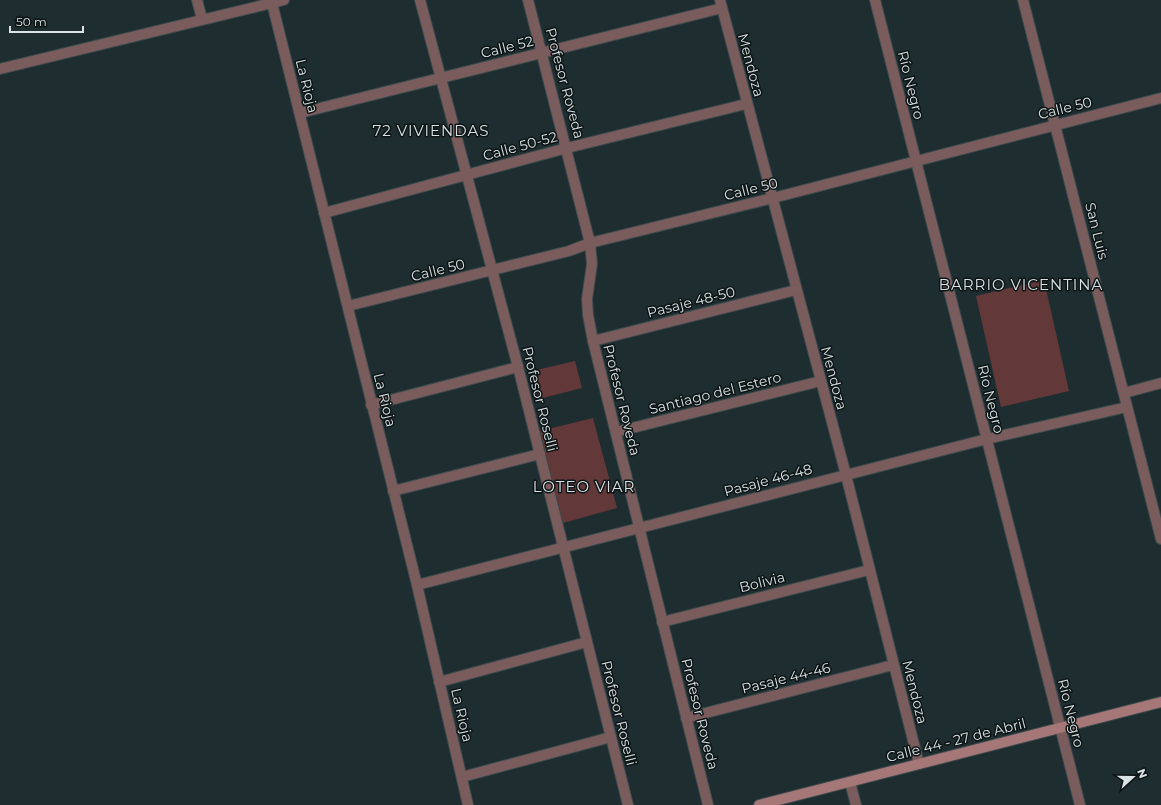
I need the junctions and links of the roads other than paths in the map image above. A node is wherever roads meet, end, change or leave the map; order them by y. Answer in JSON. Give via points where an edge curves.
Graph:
{"nodes":[{"id":1,"x":197,"y":0,"type":"edge"},
{"id":2,"x":284,"y":0,"type":"edge"},
{"id":3,"x":420,"y":0,"type":"edge"},
{"id":4,"x":528,"y":0,"type":"edge"},
{"id":5,"x":875,"y":0,"type":"edge"},
{"id":6,"x":1023,"y":0,"type":"edge"},
{"id":7,"x":272,"y":3,"type":"junction"},
{"id":8,"x":721,"y":4,"type":"edge"},
{"id":9,"x":202,"y":19,"type":"junction"},
{"id":10,"x":542,"y":53,"type":"junction"},
{"id":11,"x":0,"y":69,"type":"edge"},
{"id":12,"x":441,"y":78,"type":"junction"},
{"id":13,"x":1161,"y":98,"type":"edge"},
{"id":14,"x":746,"y":104,"type":"junction"},
{"id":15,"x":300,"y":113,"type":"junction"},
{"id":16,"x":1055,"y":125,"type":"junction"},
{"id":17,"x":567,"y":148,"type":"junction"},
{"id":18,"x":916,"y":161,"type":"junction"},
{"id":19,"x":466,"y":176,"type":"junction"},
{"id":20,"x":773,"y":198,"type":"junction"},
{"id":21,"x":324,"y":213,"type":"junction"},
{"id":22,"x":590,"y":243,"type":"junction"},
{"id":23,"x":492,"y":271,"type":"junction"},
{"id":24,"x":796,"y":290,"type":"junction"},
{"id":25,"x":348,"y":306,"type":"junction"},
{"id":26,"x":593,"y":341,"type":"junction"},
{"id":27,"x":518,"y":366,"type":"junction"},
{"id":28,"x":820,"y":381,"type":"junction"},
{"id":29,"x":1161,"y":383,"type":"edge"},
{"id":30,"x":1124,"y":393,"type":"junction"},
{"id":31,"x":371,"y":405,"type":"junction"},
{"id":32,"x":1127,"y":408,"type":"junction"},
{"id":33,"x":616,"y":432,"type":"junction"},
{"id":34,"x":986,"y":440,"type":"junction"},
{"id":35,"x":540,"y":454,"type":"junction"},
{"id":36,"x":846,"y":474,"type":"junction"},
{"id":37,"x":393,"y":491,"type":"junction"},
{"id":38,"x":639,"y":528,"type":"junction"},
{"id":39,"x":1160,"y":533,"type":"edge"},
{"id":40,"x":564,"y":548,"type":"junction"},
{"id":41,"x":869,"y":570,"type":"junction"},
{"id":42,"x":417,"y":585,"type":"junction"},
{"id":43,"x":662,"y":622,"type":"junction"},
{"id":44,"x":587,"y":642,"type":"junction"},
{"id":45,"x":893,"y":665,"type":"junction"},
{"id":46,"x":439,"y":682,"type":"junction"},
{"id":47,"x":1161,"y":702,"type":"edge"},
{"id":48,"x":686,"y":718,"type":"junction"},
{"id":49,"x":1060,"y":728,"type":"junction"},
{"id":50,"x":611,"y":738,"type":"junction"},
{"id":51,"x":919,"y":764,"type":"junction"},
{"id":52,"x":462,"y":777,"type":"junction"},
{"id":53,"x":850,"y":782,"type":"junction"},
{"id":54,"x":468,"y":805,"type":"edge"},
{"id":55,"x":628,"y":805,"type":"edge"},
{"id":56,"x":708,"y":805,"type":"edge"},
{"id":57,"x":759,"y":805,"type":"edge"},
{"id":58,"x":856,"y":805,"type":"edge"},
{"id":59,"x":1080,"y":805,"type":"edge"}],
"edges":[{"from":1,"to":9,"type":"street"},
{"from":2,"to":7,"type":"street"},
{"from":3,"to":12,"type":"street","name":"Profesor Roselli"},
{"from":4,"to":10,"type":"street","name":"Profesor Roveda"},
{"from":5,"to":18,"type":"street","name":"Río Negro"},
{"from":6,"to":16,"type":"street","name":"San Luis"},
{"from":7,"to":9,"type":"street"},
{"from":7,"to":15,"type":"street","name":"La Rioja"},
{"from":8,"to":10,"type":"street","name":"Calle 52"},
{"from":8,"to":14,"type":"street","name":"Mendoza"},
{"from":9,"to":11,"type":"street"},
{"from":10,"to":12,"type":"street","name":"Calle 52"},
{"from":10,"to":17,"type":"street","name":"Profesor Roveda"},
{"from":12,"to":15,"type":"street","name":"Calle 52"},
{"from":12,"to":19,"type":"street","name":"Profesor Roselli"},
{"from":13,"to":16,"type":"street","name":"Calle 50"},
{"from":14,"to":17,"type":"street","name":"Calle 50-52"},
{"from":14,"to":20,"type":"street","name":"Mendoza"},
{"from":15,"to":21,"type":"street","name":"La Rioja"},
{"from":16,"to":18,"type":"street","name":"Calle 50"},
{"from":16,"to":30,"type":"street","name":"San Luis"},
{"from":17,"to":19,"type":"street","name":"Calle 50-52"},
{"from":17,"to":22,"type":"street","name":"Profesor Roveda"},
{"from":18,"to":20,"type":"street","name":"Calle 50"},
{"from":18,"to":34,"type":"street","name":"Río Negro"},
{"from":19,"to":21,"type":"street","name":"Calle 50-52"},
{"from":19,"to":23,"type":"street","name":"Profesor Roselli"},
{"from":20,"to":22,"type":"street","name":"Calle 50"},
{"from":20,"to":24,"type":"street","name":"Mendoza"},
{"from":21,"to":25,"type":"street","name":"La Rioja"},
{"from":22,"to":23,"type":"street","name":"Calle 50"},
{"from":22,"to":26,"type":"street","name":"Profesor Roveda","via":[[592,264],[587,299]]},
{"from":23,"to":25,"type":"street","name":"Calle 50"},
{"from":23,"to":27,"type":"street","name":"Profesor Roselli"},
{"from":24,"to":26,"type":"street","name":"Pasaje 48-50"},
{"from":24,"to":28,"type":"street","name":"Mendoza"},
{"from":25,"to":31,"type":"street","name":"La Rioja"},
{"from":26,"to":33,"type":"street","name":"Profesor Roveda"},
{"from":27,"to":31,"type":"street"},
{"from":27,"to":35,"type":"street","name":"Profesor Roselli"},
{"from":28,"to":33,"type":"street","name":"Santiago del Estero"},
{"from":28,"to":36,"type":"street","name":"Mendoza"},
{"from":29,"to":30,"type":"street"},
{"from":30,"to":32,"type":"street","name":"San Luis"},
{"from":31,"to":37,"type":"street","name":"La Rioja"},
{"from":32,"to":34,"type":"street","name":"Pasaje 46-48"},
{"from":32,"to":39,"type":"street","name":"San Luis"},
{"from":33,"to":38,"type":"street","name":"Profesor Roveda"},
{"from":34,"to":36,"type":"street","name":"Pasaje 46-48"},
{"from":34,"to":49,"type":"street","name":"Río Negro"},
{"from":35,"to":37,"type":"street"},
{"from":35,"to":40,"type":"street","name":"Profesor Roselli"},
{"from":36,"to":38,"type":"street","name":"Pasaje 46-48"},
{"from":36,"to":41,"type":"street","name":"Mendoza"},
{"from":37,"to":42,"type":"street","name":"La Rioja"},
{"from":38,"to":40,"type":"street","name":"Pasaje 46-48"},
{"from":38,"to":43,"type":"street","name":"Profesor Roveda"},
{"from":40,"to":42,"type":"street","name":"Pasaje 46-48"},
{"from":40,"to":44,"type":"street","name":"Profesor Roselli"},
{"from":41,"to":43,"type":"street","name":"Bolivia"},
{"from":41,"to":45,"type":"street","name":"Mendoza"},
{"from":42,"to":46,"type":"street","name":"La Rioja"},
{"from":43,"to":48,"type":"street","name":"Profesor Roveda"},
{"from":44,"to":46,"type":"street"},
{"from":44,"to":50,"type":"street","name":"Profesor Roselli"},
{"from":45,"to":48,"type":"street","name":"Pasaje 44-46"},
{"from":45,"to":51,"type":"street","name":"Mendoza"},
{"from":46,"to":52,"type":"street","name":"La Rioja"},
{"from":47,"to":49,"type":"street","name":"Calle 44 - 27 de Abril"},
{"from":48,"to":56,"type":"street","name":"Profesor Roveda"},
{"from":49,"to":51,"type":"street","name":"Calle 44 - 27 de Abril"},
{"from":49,"to":59,"type":"street","name":"Río Negro"},
{"from":50,"to":52,"type":"street"},
{"from":50,"to":55,"type":"street","name":"Profesor Roselli"},
{"from":51,"to":53,"type":"street","name":"Calle 44 - 27 de Abril"},
{"from":52,"to":54,"type":"street","name":"La Rioja"},
{"from":53,"to":57,"type":"street","name":"Calle 44 - 27 de Abril"},
{"from":53,"to":58,"type":"street"}]}
